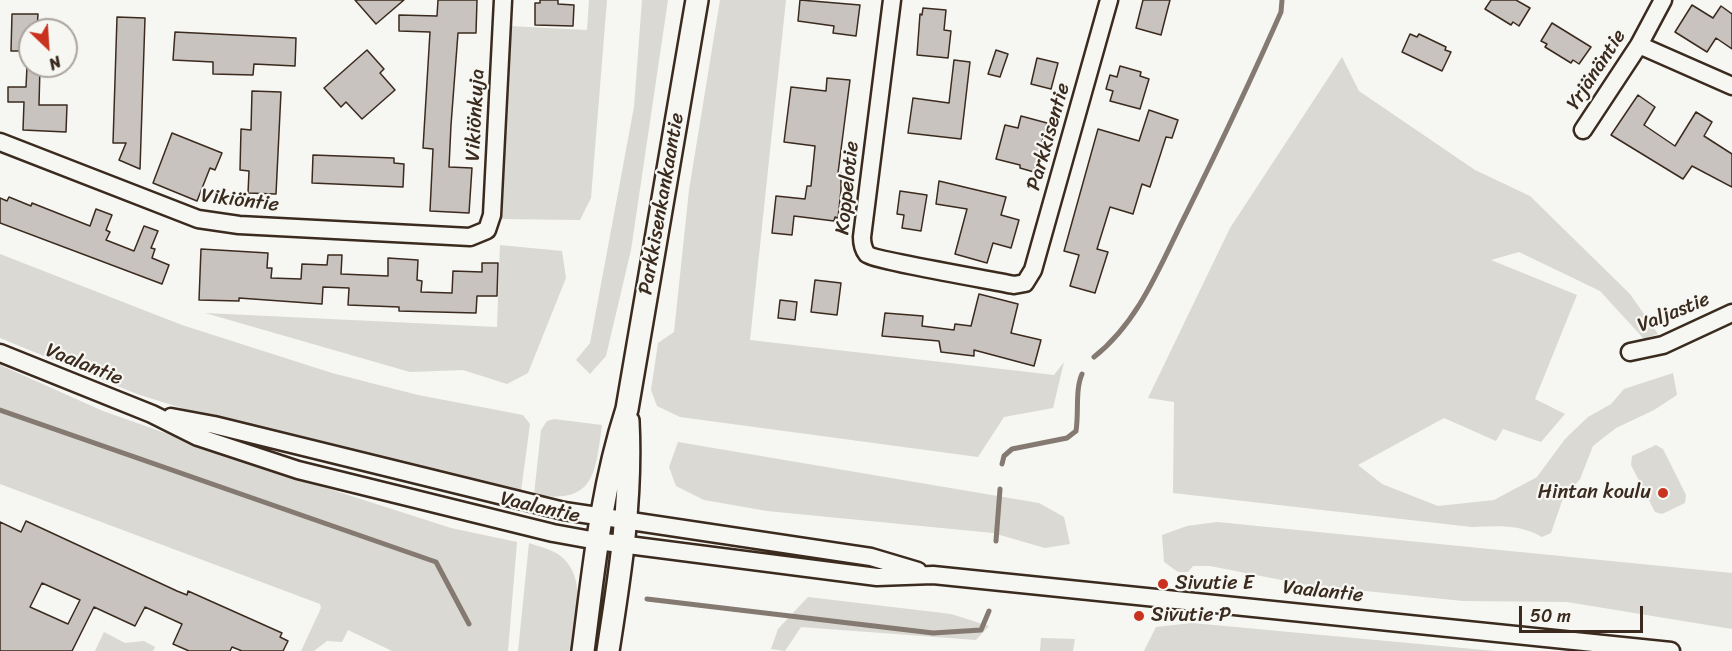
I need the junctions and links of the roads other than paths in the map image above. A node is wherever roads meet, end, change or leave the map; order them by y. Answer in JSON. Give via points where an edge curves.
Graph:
{"nodes":[{"id":1,"x":502,"y":0,"type":"edge"},
{"id":2,"x":698,"y":0,"type":"edge"},
{"id":3,"x":892,"y":0,"type":"edge"},
{"id":4,"x":1109,"y":0,"type":"edge"},
{"id":5,"x":1664,"y":0,"type":"edge"},
{"id":6,"x":1639,"y":45,"type":"junction"},
{"id":7,"x":1732,"y":86,"type":"edge"},
{"id":8,"x":1583,"y":130,"type":"dead end"},
{"id":9,"x":0,"y":142,"type":"edge"},
{"id":10,"x":487,"y":230,"type":"joint"},
{"id":11,"x":1025,"y":283,"type":"joint"},
{"id":12,"x":1732,"y":313,"type":"edge"},
{"id":13,"x":1630,"y":352,"type":"dead end"},
{"id":14,"x":0,"y":353,"type":"edge"},
{"id":15,"x":627,"y":409,"type":"junction"},
{"id":16,"x":152,"y":414,"type":"junction"},
{"id":17,"x":600,"y":517,"type":"junction"},
{"id":18,"x":627,"y":521,"type":"junction"},
{"id":19,"x":597,"y":542,"type":"junction"},
{"id":20,"x":624,"y":545,"type":"junction"},
{"id":21,"x":933,"y":575,"type":"junction"},
{"id":22,"x":583,"y":651,"type":"edge"},
{"id":23,"x":608,"y":651,"type":"edge"},
{"id":24,"x":1671,"y":651,"type":"edge"}],
"edges":[{"from":1,"to":10,"type":"street","name":"Vikiönkuja","via":[[492,215]]},
{"from":2,"to":15,"type":"main road","name":"Parkkisenkankaantie"},
{"from":3,"to":11,"type":"street","name":"Koppelotie","via":[[863,247],[878,260],[1014,285]]},
{"from":4,"to":11,"type":"street","name":"Parkkisentie","via":[[1033,270]]},
{"from":5,"to":6,"type":"street","name":"Yrjänäntie"},
{"from":6,"to":7,"type":"street"},
{"from":6,"to":8,"type":"street","name":"Yrjänäntie"},
{"from":9,"to":10,"type":"street","name":"Vikiöntie","via":[[198,219],[239,225],[470,237]]},
{"from":12,"to":13,"type":"street","name":"Valjastie","via":[[1663,345]]},
{"from":14,"to":16,"type":"street","name":"Vaalantie"},
{"from":15,"to":17,"type":"main road","name":"Parkkisenkankaantie"},
{"from":15,"to":18,"type":"main road","name":"Parkkisenkankaantie"},
{"from":16,"to":17,"type":"street","name":"Vaalantie","via":[[214,425]]},
{"from":16,"to":19,"type":"street","name":"Vaalantie","via":[[198,437],[298,470]]},
{"from":17,"to":18,"type":"street","name":"Vaalantie"},
{"from":17,"to":19,"type":"main road","name":"Parkkisenkankaantie"},
{"from":18,"to":20,"type":"main road","name":"Parkkisenkankaantie"},
{"from":18,"to":21,"type":"street","name":"Vaalantie","via":[[871,557]]},
{"from":19,"to":20,"type":"street","name":"Vaalantie"},
{"from":19,"to":22,"type":"main road","name":"Parkkisenkankaantie"},
{"from":20,"to":21,"type":"street","name":"Vaalantie","via":[[877,577]]},
{"from":20,"to":23,"type":"main road","name":"Parkkisenkankaantie"},
{"from":21,"to":24,"type":"street","name":"Vaalantie"}]}
